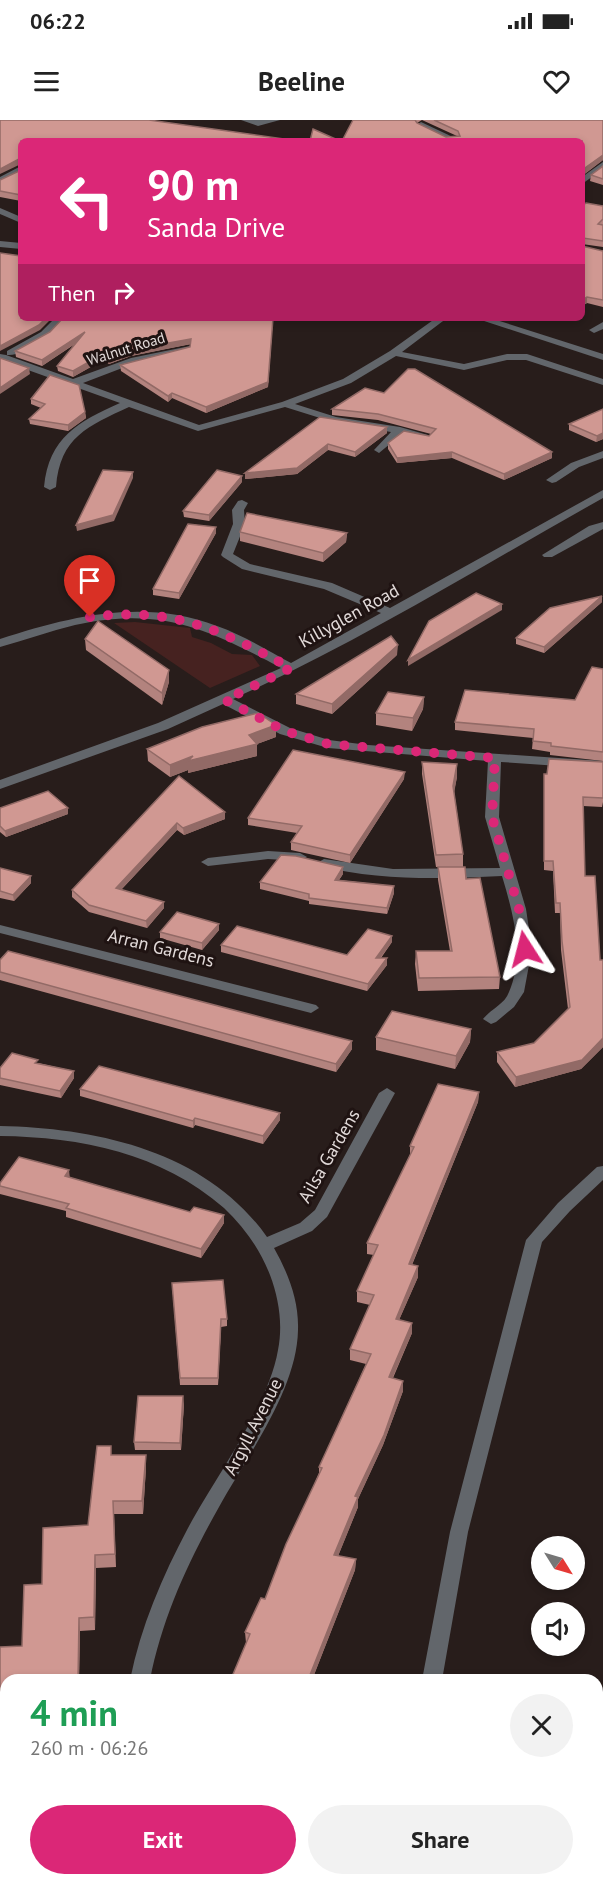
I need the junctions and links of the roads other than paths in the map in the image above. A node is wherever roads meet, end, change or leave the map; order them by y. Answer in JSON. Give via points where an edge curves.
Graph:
{"nodes":[{"id":1,"x":245,"y":120,"type":"edge"},
{"id":2,"x":276,"y":120,"type":"edge"},
{"id":3,"x":421,"y":125,"type":"edge"},
{"id":4,"x":448,"y":138,"type":"edge"},
{"id":5,"x":603,"y":165,"type":"edge"},
{"id":6,"x":18,"y":172,"type":"edge"},
{"id":7,"x":585,"y":179,"type":"edge"},
{"id":8,"x":0,"y":181,"type":"edge"},
{"id":9,"x":0,"y":211,"type":"edge"},
{"id":10,"x":18,"y":219,"type":"edge"},
{"id":11,"x":0,"y":244,"type":"edge"},
{"id":12,"x":18,"y":246,"type":"edge"},
{"id":13,"x":57,"y":321,"type":"edge"},
{"id":14,"x":438,"y":321,"type":"edge"},
{"id":15,"x":489,"y":321,"type":"edge"},
{"id":16,"x":603,"y":325,"type":"edge"},
{"id":17,"x":603,"y":333,"type":"edge"},
{"id":18,"x":186,"y":348,"type":"edge"},
{"id":19,"x":394,"y":353,"type":"junction"},
{"id":20,"x":603,"y":357,"type":"edge"},
{"id":21,"x":1,"y":358,"type":"edge"},
{"id":22,"x":76,"y":382,"type":"junction"},
{"id":23,"x":603,"y":382,"type":"edge"},
{"id":24,"x":131,"y":402,"type":"junction"},
{"id":25,"x":286,"y":404,"type":"junction"},
{"id":26,"x":400,"y":430,"type":"junction"},
{"id":27,"x":429,"y":436,"type":"edge"},
{"id":28,"x":379,"y":450,"type":"dead end"},
{"id":29,"x":603,"y":454,"type":"edge"},
{"id":30,"x":552,"y":480,"type":"dead end"},
{"id":31,"x":50,"y":487,"type":"dead end"},
{"id":32,"x":601,"y":496,"type":"edge"},
{"id":33,"x":242,"y":503,"type":"dead end"},
{"id":34,"x":603,"y":525,"type":"edge"},
{"id":35,"x":548,"y":555,"type":"dead end"},
{"id":36,"x":392,"y":613,"type":"junction"},
{"id":37,"x":0,"y":643,"type":"edge"},
{"id":38,"x":291,"y":668,"type":"junction"},
{"id":39,"x":225,"y":700,"type":"junction"},
{"id":40,"x":495,"y":758,"type":"junction"},
{"id":41,"x":603,"y":765,"type":"edge"},
{"id":42,"x":0,"y":785,"type":"edge"},
{"id":43,"x":208,"y":862,"type":"dead end"},
{"id":44,"x":508,"y":872,"type":"junction"},
{"id":45,"x":0,"y":929,"type":"edge"},
{"id":46,"x":311,"y":1008,"type":"dead end"},
{"id":47,"x":491,"y":1019,"type":"dead end"},
{"id":48,"x":387,"y":1093,"type":"dead end"},
{"id":49,"x":0,"y":1131,"type":"edge"},
{"id":50,"x":603,"y":1171,"type":"edge"},
{"id":51,"x":265,"y":1245,"type":"junction"},
{"id":52,"x":141,"y":1674,"type":"edge"},
{"id":53,"x":433,"y":1674,"type":"edge"}],
"edges":[{"from":1,"to":2,"type":"street"},
{"from":3,"to":4,"type":"street"},
{"from":5,"to":7,"type":"street"},
{"from":6,"to":8,"type":"street"},
{"from":9,"to":10,"type":"street"},
{"from":11,"to":12,"type":"street"},
{"from":13,"to":21,"type":"street","name":"Walnut Road","via":[[45,334]]},
{"from":14,"to":19,"type":"street","name":"Walnut Road"},
{"from":15,"to":20,"type":"street"},
{"from":16,"to":17,"type":"street","via":[[594,330]]},
{"from":18,"to":22,"type":"street","name":"Walnut Road","via":[[135,360]]},
{"from":19,"to":23,"type":"street","via":[[464,367],[507,357],[527,357]]},
{"from":19,"to":25,"type":"street","name":"Walnut Road","via":[[347,381]]},
{"from":21,"to":22,"type":"street","name":"Walnut Road"},
{"from":22,"to":24,"type":"street","name":"Walnut Road"},
{"from":24,"to":25,"type":"street","name":"Walnut Road","via":[[198,428]]},
{"from":24,"to":31,"type":"street","via":[[88,423],[65,441],[53,458]]},
{"from":25,"to":26,"type":"street","via":[[324,419]]},
{"from":26,"to":27,"type":"street"},
{"from":26,"to":28,"type":"street"},
{"from":29,"to":30,"type":"street"},
{"from":32,"to":36,"type":"street","name":"Killyglen Road"},
{"from":33,"to":36,"type":"street","via":[[239,524],[226,555],[246,567],[328,586]]},
{"from":34,"to":35,"type":"street"},
{"from":36,"to":38,"type":"street","name":"Killyglen Road"},
{"from":37,"to":38,"type":"street","via":[[90,617],[152,615],[210,627]]},
{"from":38,"to":39,"type":"street","name":"Killyglen Road"},
{"from":39,"to":40,"type":"street","via":[[285,731],[328,744]]},
{"from":39,"to":42,"type":"street","name":"Killyglen Road"},
{"from":40,"to":41,"type":"street"},
{"from":40,"to":44,"type":"street","via":[[492,817]]},
{"from":43,"to":44,"type":"street","via":[[268,855],[296,856],[387,875]]},
{"from":44,"to":47,"type":"street","via":[[525,949],[517,992]]},
{"from":45,"to":46,"type":"street","name":"Arran Gardens"},
{"from":48,"to":51,"type":"street","name":"Ailsa Gardens","via":[[321,1213],[306,1227]]},
{"from":49,"to":51,"type":"street","name":"Argyll Avenue","via":[[81,1136],[162,1161],[230,1204]]},
{"from":50,"to":53,"type":"street","via":[[534,1240],[459,1532]]},
{"from":51,"to":52,"type":"street","name":"Argyll Avenue","via":[[288,1308],[290,1337],[283,1367],[267,1406],[172,1583]]}]}
